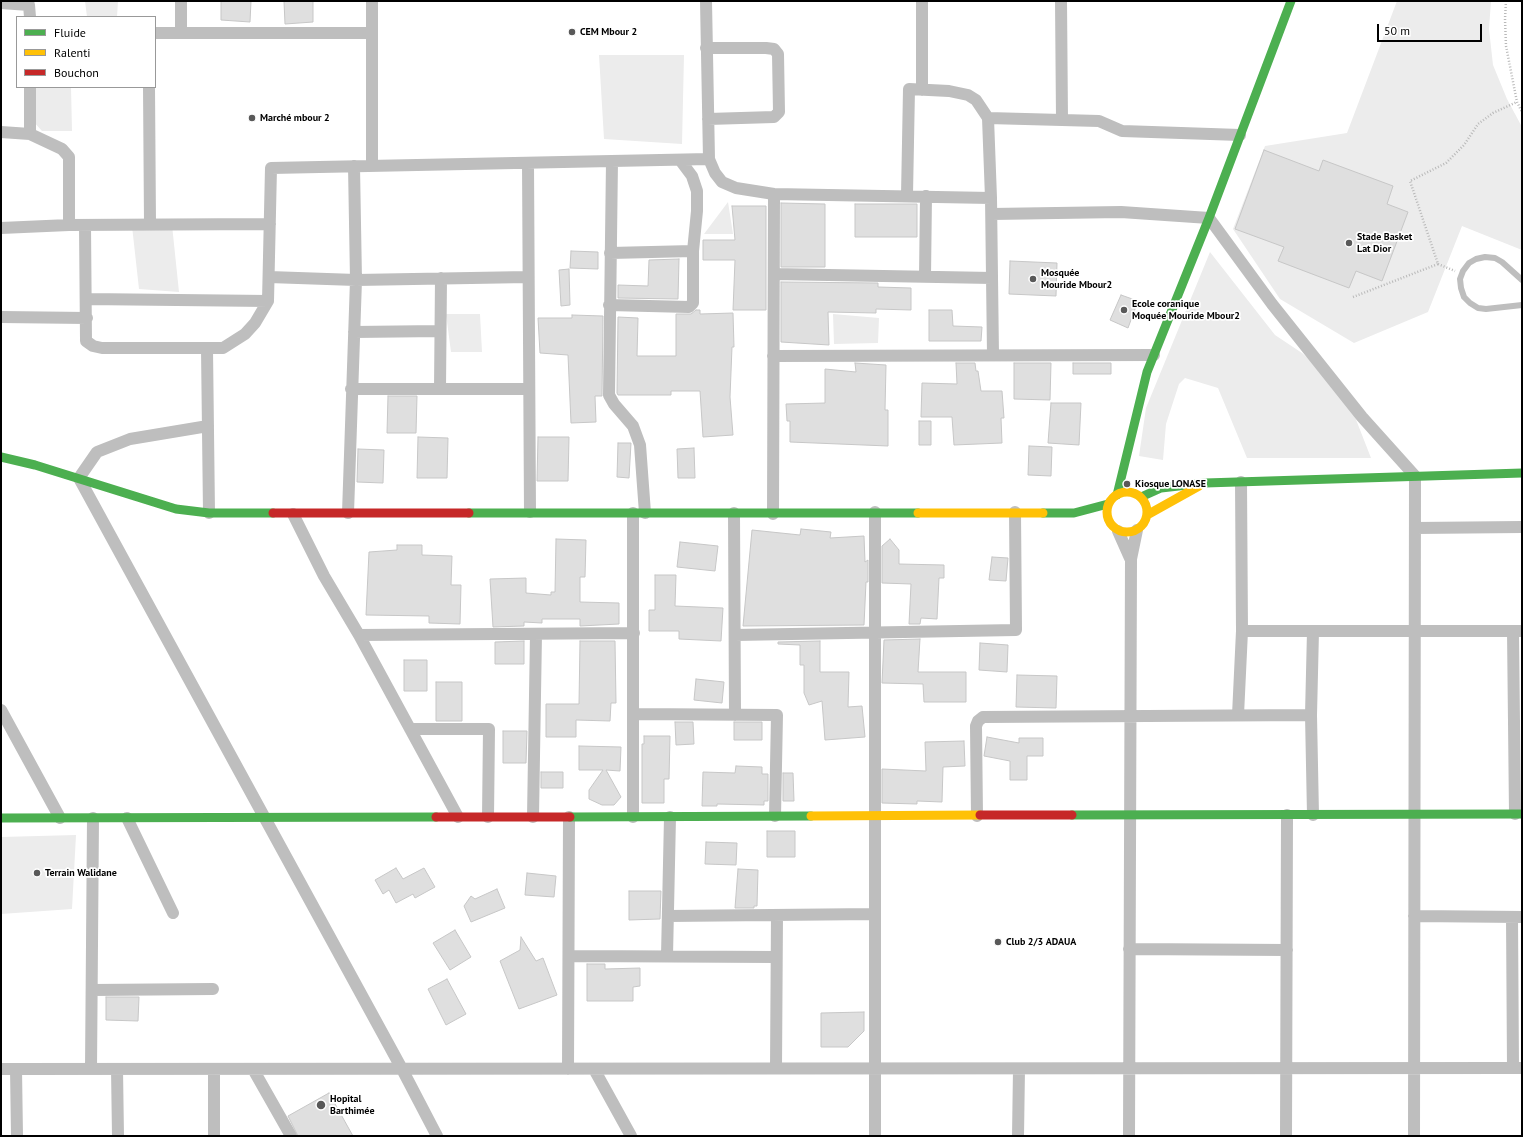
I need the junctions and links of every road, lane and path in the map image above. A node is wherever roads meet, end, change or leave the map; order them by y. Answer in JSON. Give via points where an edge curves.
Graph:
{"nodes":[{"id":1,"x":181,"y":1,"type":"edge"},
{"id":2,"x":372,"y":1,"type":"edge"},
{"id":3,"x":706,"y":1,"type":"edge"},
{"id":4,"x":922,"y":1,"type":"edge"},
{"id":5,"x":1061,"y":1,"type":"edge"},
{"id":6,"x":1291,"y":1,"type":"edge"},
{"id":7,"x":1506,"y":1,"type":"edge"},
{"id":8,"x":1,"y":3,"type":"edge"},
{"id":9,"x":30,"y":16,"type":"edge"},
{"id":10,"x":156,"y":33,"type":"edge"},
{"id":11,"x":181,"y":33,"type":"junction"},
{"id":12,"x":372,"y":33,"type":"junction"},
{"id":13,"x":706,"y":48,"type":"junction"},
{"id":14,"x":30,"y":88,"type":"edge"},
{"id":15,"x":149,"y":88,"type":"edge"},
{"id":16,"x":922,"y":90,"type":"junction"},
{"id":17,"x":1517,"y":102,"type":"junction"},
{"id":18,"x":1522,"y":112,"type":"edge"},
{"id":19,"x":988,"y":118,"type":"junction"},
{"id":20,"x":708,"y":119,"type":"junction"},
{"id":21,"x":1062,"y":119,"type":"junction"},
{"id":22,"x":1,"y":132,"type":"edge"},
{"id":23,"x":30,"y":134,"type":"junction"},
{"id":24,"x":1240,"y":135,"type":"junction"},
{"id":25,"x":709,"y":159,"type":"junction"},
{"id":26,"x":680,"y":160,"type":"junction"},
{"id":27,"x":612,"y":161,"type":"junction"},
{"id":28,"x":528,"y":163,"type":"junction"},
{"id":29,"x":354,"y":166,"type":"junction"},
{"id":30,"x":372,"y":166,"type":"junction"},
{"id":31,"x":774,"y":194,"type":"junction"},
{"id":32,"x":907,"y":195,"type":"junction"},
{"id":33,"x":926,"y":196,"type":"junction"},
{"id":34,"x":992,"y":198,"type":"junction"},
{"id":35,"x":992,"y":214,"type":"junction"},
{"id":36,"x":1209,"y":218,"type":"junction"},
{"id":37,"x":150,"y":224,"type":"junction"},
{"id":38,"x":270,"y":224,"type":"junction"},
{"id":39,"x":69,"y":225,"type":"junction"},
{"id":40,"x":85,"y":225,"type":"junction"},
{"id":41,"x":1,"y":228,"type":"edge"},
{"id":42,"x":693,"y":251,"type":"junction"},
{"id":43,"x":610,"y":253,"type":"junction"},
{"id":44,"x":1438,"y":264,"type":"junction"},
{"id":45,"x":1462,"y":273,"type":"junction"},
{"id":46,"x":774,"y":274,"type":"junction"},
{"id":47,"x":269,"y":277,"type":"junction"},
{"id":48,"x":528,"y":277,"type":"junction"},
{"id":49,"x":925,"y":277,"type":"junction"},
{"id":50,"x":441,"y":278,"type":"junction"},
{"id":51,"x":992,"y":278,"type":"junction"},
{"id":52,"x":356,"y":280,"type":"junction"},
{"id":53,"x":1522,"y":280,"type":"edge"},
{"id":54,"x":1353,"y":297,"type":"dead end"},
{"id":55,"x":86,"y":299,"type":"junction"},
{"id":56,"x":268,"y":301,"type":"junction"},
{"id":57,"x":609,"y":305,"type":"junction"},
{"id":58,"x":1522,"y":305,"type":"edge"},
{"id":59,"x":1,"y":317,"type":"edge"},
{"id":60,"x":87,"y":318,"type":"junction"},
{"id":61,"x":440,"y":331,"type":"junction"},
{"id":62,"x":354,"y":332,"type":"junction"},
{"id":63,"x":207,"y":349,"type":"junction"},
{"id":64,"x":993,"y":355,"type":"junction"},
{"id":65,"x":1154,"y":355,"type":"junction"},
{"id":66,"x":773,"y":356,"type":"junction"},
{"id":67,"x":351,"y":389,"type":"junction"},
{"id":68,"x":440,"y":389,"type":"junction"},
{"id":69,"x":529,"y":390,"type":"junction"},
{"id":70,"x":208,"y":426,"type":"junction"},
{"id":71,"x":1,"y":457,"type":"edge"},
{"id":72,"x":1124,"y":463,"type":"junction"},
{"id":73,"x":1522,"y":473,"type":"edge"},
{"id":74,"x":1414,"y":476,"type":"junction"},
{"id":75,"x":79,"y":478,"type":"junction"},
{"id":76,"x":1241,"y":482,"type":"junction"},
{"id":77,"x":1205,"y":483,"type":"junction"},
{"id":78,"x":1117,"y":495,"type":"junction"},
{"id":79,"x":1138,"y":496,"type":"junction"},
{"id":80,"x":1108,"y":504,"type":"junction"},
{"id":81,"x":530,"y":512,"type":"junction"},
{"id":82,"x":875,"y":512,"type":"junction"},
{"id":83,"x":1015,"y":512,"type":"junction"},
{"id":84,"x":1074,"y":512,"type":"junction"},
{"id":85,"x":209,"y":513,"type":"junction"},
{"id":86,"x":348,"y":513,"type":"junction"},
{"id":87,"x":639,"y":513,"type":"junction"},
{"id":88,"x":734,"y":513,"type":"junction"},
{"id":89,"x":293,"y":514,"type":"junction"},
{"id":90,"x":773,"y":514,"type":"junction"},
{"id":91,"x":1147,"y":515,"type":"junction"},
{"id":92,"x":1109,"y":522,"type":"junction"},
{"id":93,"x":1522,"y":527,"type":"edge"},
{"id":94,"x":1414,"y":528,"type":"junction"},
{"id":95,"x":1118,"y":530,"type":"junction"},
{"id":96,"x":1137,"y":530,"type":"junction"},
{"id":97,"x":1131,"y":559,"type":"junction"},
{"id":98,"x":1242,"y":631,"type":"junction"},
{"id":99,"x":1313,"y":631,"type":"junction"},
{"id":100,"x":1414,"y":631,"type":"junction"},
{"id":101,"x":1518,"y":631,"type":"edge"},
{"id":102,"x":875,"y":632,"type":"junction"},
{"id":103,"x":634,"y":633,"type":"junction"},
{"id":104,"x":536,"y":634,"type":"junction"},
{"id":105,"x":359,"y":635,"type":"junction"},
{"id":106,"x":735,"y":635,"type":"junction"},
{"id":107,"x":634,"y":714,"type":"junction"},
{"id":108,"x":2,"y":715,"type":"edge"},
{"id":109,"x":735,"y":715,"type":"junction"},
{"id":110,"x":1130,"y":715,"type":"junction"},
{"id":111,"x":1238,"y":715,"type":"junction"},
{"id":112,"x":1311,"y":715,"type":"junction"},
{"id":113,"x":1517,"y":715,"type":"edge"},
{"id":114,"x":410,"y":729,"type":"junction"},
{"id":115,"x":1518,"y":814,"type":"edge"},
{"id":116,"x":1130,"y":815,"type":"junction"},
{"id":117,"x":1287,"y":815,"type":"junction"},
{"id":118,"x":1312,"y":815,"type":"junction"},
{"id":119,"x":1414,"y":815,"type":"junction"},
{"id":120,"x":775,"y":816,"type":"junction"},
{"id":121,"x":875,"y":816,"type":"junction"},
{"id":122,"x":977,"y":816,"type":"junction"},
{"id":123,"x":458,"y":817,"type":"junction"},
{"id":124,"x":488,"y":817,"type":"junction"},
{"id":125,"x":533,"y":817,"type":"junction"},
{"id":126,"x":569,"y":817,"type":"junction"},
{"id":127,"x":633,"y":817,"type":"junction"},
{"id":128,"x":670,"y":817,"type":"junction"},
{"id":129,"x":1,"y":818,"type":"edge"},
{"id":130,"x":60,"y":818,"type":"junction"},
{"id":131,"x":93,"y":818,"type":"junction"},
{"id":132,"x":127,"y":818,"type":"junction"},
{"id":133,"x":263,"y":818,"type":"junction"},
{"id":134,"x":173,"y":913,"type":"dead end"},
{"id":135,"x":875,"y":914,"type":"junction"},
{"id":136,"x":777,"y":915,"type":"junction"},
{"id":137,"x":668,"y":916,"type":"junction"},
{"id":138,"x":1414,"y":916,"type":"junction"},
{"id":139,"x":1517,"y":917,"type":"edge"},
{"id":140,"x":1129,"y":949,"type":"junction"},
{"id":141,"x":1287,"y":950,"type":"junction"},
{"id":142,"x":569,"y":956,"type":"junction"},
{"id":143,"x":667,"y":956,"type":"junction"},
{"id":144,"x":1517,"y":956,"type":"edge"},
{"id":145,"x":776,"y":957,"type":"junction"},
{"id":146,"x":213,"y":989,"type":"dead end"},
{"id":147,"x":92,"y":990,"type":"junction"},
{"id":148,"x":776,"y":1068,"type":"junction"},
{"id":149,"x":875,"y":1068,"type":"junction"},
{"id":150,"x":1129,"y":1068,"type":"junction"},
{"id":151,"x":1287,"y":1068,"type":"junction"},
{"id":152,"x":1414,"y":1068,"type":"junction"},
{"id":153,"x":1518,"y":1068,"type":"edge"},
{"id":154,"x":1,"y":1069,"type":"edge"},
{"id":155,"x":16,"y":1069,"type":"junction"},
{"id":156,"x":91,"y":1069,"type":"junction"},
{"id":157,"x":117,"y":1069,"type":"junction"},
{"id":158,"x":214,"y":1069,"type":"junction"},
{"id":159,"x":253,"y":1069,"type":"junction"},
{"id":160,"x":402,"y":1069,"type":"junction"},
{"id":161,"x":568,"y":1069,"type":"junction"},
{"id":162,"x":594,"y":1069,"type":"junction"},
{"id":163,"x":1019,"y":1069,"type":"junction"},
{"id":164,"x":17,"y":1136,"type":"edge"},
{"id":165,"x":118,"y":1136,"type":"edge"},
{"id":166,"x":214,"y":1136,"type":"edge"},
{"id":167,"x":291,"y":1136,"type":"edge"},
{"id":168,"x":437,"y":1136,"type":"edge"},
{"id":169,"x":630,"y":1136,"type":"edge"},
{"id":170,"x":875,"y":1136,"type":"edge"},
{"id":171,"x":1018,"y":1136,"type":"edge"},
{"id":172,"x":1129,"y":1136,"type":"edge"},
{"id":173,"x":1286,"y":1136,"type":"edge"},
{"id":174,"x":1414,"y":1136,"type":"edge"}],
"edges":[{"from":1,"to":11,"type":"street"},
{"from":2,"to":12,"type":"street"},
{"from":3,"to":13,"type":"street"},
{"from":4,"to":16,"type":"street"},
{"from":5,"to":21,"type":"street"},
{"from":6,"to":24,"type":"street"},
{"from":7,"to":17,"type":"path","via":[[1506,46]]},
{"from":8,"to":9,"type":"street","via":[[30,5]]},
{"from":10,"to":11,"type":"street"},
{"from":11,"to":12,"type":"street"},
{"from":12,"to":30,"type":"street"},
{"from":13,"to":20,"type":"street"},
{"from":13,"to":20,"type":"street","via":[[766,48],[774,49],[778,54],[779,112],[774,117]]},
{"from":14,"to":23,"type":"street"},
{"from":15,"to":37,"type":"street"},
{"from":16,"to":19,"type":"street","via":[[968,95],[976,100]]},
{"from":16,"to":32,"type":"street","via":[[908,89]]},
{"from":17,"to":18,"type":"path"},
{"from":17,"to":44,"type":"path","via":[[1478,124],[1464,145],[1446,163],[1410,181]]},
{"from":19,"to":21,"type":"street"},
{"from":19,"to":34,"type":"street"},
{"from":20,"to":25,"type":"street"},
{"from":21,"to":24,"type":"street","via":[[1099,121],[1122,131]]},
{"from":22,"to":23,"type":"street"},
{"from":23,"to":39,"type":"street","via":[[62,149],[69,157]]},
{"from":24,"to":36,"type":"street"},
{"from":25,"to":26,"type":"street"},
{"from":25,"to":31,"type":"street","via":[[722,182],[736,188]]},
{"from":26,"to":27,"type":"street"},
{"from":26,"to":42,"type":"street","via":[[692,176],[697,191]]},
{"from":27,"to":28,"type":"street"},
{"from":27,"to":43,"type":"street"},
{"from":28,"to":30,"type":"street"},
{"from":28,"to":48,"type":"street"},
{"from":29,"to":30,"type":"street"},
{"from":29,"to":38,"type":"street","via":[[271,168]]},
{"from":29,"to":52,"type":"street"},
{"from":31,"to":32,"type":"street"},
{"from":31,"to":46,"type":"street"},
{"from":32,"to":33,"type":"street"},
{"from":33,"to":34,"type":"street"},
{"from":33,"to":49,"type":"street"},
{"from":34,"to":35,"type":"street"},
{"from":35,"to":36,"type":"street","via":[[1122,212]]},
{"from":35,"to":51,"type":"street"},
{"from":36,"to":65,"type":"street"},
{"from":36,"to":74,"type":"street","via":[[1282,316]]},
{"from":37,"to":38,"type":"street"},
{"from":37,"to":40,"type":"street"},
{"from":38,"to":47,"type":"street"},
{"from":39,"to":40,"type":"street"},
{"from":39,"to":41,"type":"street"},
{"from":40,"to":55,"type":"street"},
{"from":42,"to":43,"type":"street"},
{"from":42,"to":57,"type":"street","via":[[691,306]]},
{"from":43,"to":57,"type":"street"},
{"from":44,"to":45,"type":"path"},
{"from":44,"to":54,"type":"path"},
{"from":45,"to":53,"type":"lane","via":[[1469,263],[1476,259],[1494,258]]},
{"from":45,"to":58,"type":"lane","via":[[1460,288],[1464,297],[1478,308]]},
{"from":46,"to":49,"type":"street"},
{"from":46,"to":66,"type":"street"},
{"from":47,"to":52,"type":"street"},
{"from":47,"to":56,"type":"street"},
{"from":48,"to":50,"type":"street"},
{"from":48,"to":69,"type":"street"},
{"from":49,"to":51,"type":"street"},
{"from":50,"to":52,"type":"street"},
{"from":50,"to":61,"type":"street"},
{"from":51,"to":64,"type":"street"},
{"from":52,"to":62,"type":"street"},
{"from":55,"to":56,"type":"street"},
{"from":55,"to":60,"type":"street"},
{"from":56,"to":63,"type":"street","via":[[255,323],[235,342],[224,348]]},
{"from":57,"to":87,"type":"street","via":[[609,395],[633,426],[640,445]]},
{"from":59,"to":60,"type":"street"},
{"from":60,"to":63,"type":"street","via":[[86,341],[93,346]]},
{"from":61,"to":62,"type":"street"},
{"from":61,"to":68,"type":"street"},
{"from":62,"to":67,"type":"street"},
{"from":63,"to":70,"type":"street"},
{"from":64,"to":65,"type":"street"},
{"from":64,"to":66,"type":"street"},
{"from":65,"to":72,"type":"street","via":[[1147,372]]},
{"from":66,"to":90,"type":"street"},
{"from":67,"to":68,"type":"street"},
{"from":67,"to":86,"type":"street"},
{"from":68,"to":69,"type":"street"},
{"from":69,"to":81,"type":"street"},
{"from":70,"to":75,"type":"street","via":[[130,439],[98,452]]},
{"from":70,"to":85,"type":"street"},
{"from":71,"to":75,"type":"street"},
{"from":72,"to":78,"type":"street"},
{"from":72,"to":79,"type":"street"},
{"from":73,"to":74,"type":"street"},
{"from":74,"to":76,"type":"street"},
{"from":74,"to":94,"type":"street"},
{"from":75,"to":85,"type":"street","via":[[176,509]]},
{"from":75,"to":133,"type":"street"},
{"from":76,"to":77,"type":"street"},
{"from":76,"to":98,"type":"street"},
{"from":77,"to":79,"type":"street","via":[[1161,488]]},
{"from":77,"to":91,"type":"street"},
{"from":78,"to":79,"type":"street","via":[[1129,492]]},
{"from":78,"to":80,"type":"street"},
{"from":79,"to":91,"type":"street","via":[[1145,502]]},
{"from":80,"to":84,"type":"street"},
{"from":80,"to":92,"type":"street"},
{"from":81,"to":86,"type":"street"},
{"from":81,"to":87,"type":"street"},
{"from":82,"to":83,"type":"street"},
{"from":82,"to":90,"type":"street"},
{"from":82,"to":102,"type":"street"},
{"from":83,"to":84,"type":"street"},
{"from":83,"to":102,"type":"street","via":[[1016,630]]},
{"from":84,"to":92,"type":"street"},
{"from":85,"to":89,"type":"street"},
{"from":86,"to":89,"type":"street"},
{"from":87,"to":88,"type":"street"},
{"from":87,"to":103,"type":"street"},
{"from":88,"to":90,"type":"street"},
{"from":88,"to":106,"type":"street"},
{"from":89,"to":105,"type":"street","via":[[324,576]]},
{"from":91,"to":96,"type":"street"},
{"from":92,"to":95,"type":"street"},
{"from":93,"to":94,"type":"street"},
{"from":94,"to":100,"type":"street"},
{"from":95,"to":96,"type":"street"},
{"from":95,"to":97,"type":"street"},
{"from":96,"to":97,"type":"street"},
{"from":97,"to":110,"type":"street"},
{"from":98,"to":99,"type":"street"},
{"from":98,"to":111,"type":"street"},
{"from":99,"to":100,"type":"street"},
{"from":99,"to":112,"type":"street"},
{"from":100,"to":101,"type":"street"},
{"from":100,"to":119,"type":"street"},
{"from":101,"to":113,"type":"street"},
{"from":102,"to":106,"type":"street"},
{"from":102,"to":121,"type":"street"},
{"from":103,"to":104,"type":"street"},
{"from":103,"to":107,"type":"street"},
{"from":104,"to":105,"type":"street"},
{"from":104,"to":125,"type":"street"},
{"from":105,"to":114,"type":"street"},
{"from":106,"to":109,"type":"street"},
{"from":107,"to":109,"type":"street"},
{"from":107,"to":127,"type":"street"},
{"from":108,"to":130,"type":"street"},
{"from":109,"to":120,"type":"street","via":[[777,715]]},
{"from":110,"to":111,"type":"street"},
{"from":110,"to":116,"type":"street"},
{"from":110,"to":122,"type":"street","via":[[984,717],[976,726]]},
{"from":111,"to":112,"type":"street"},
{"from":112,"to":118,"type":"street"},
{"from":113,"to":115,"type":"street"},
{"from":114,"to":123,"type":"street"},
{"from":114,"to":124,"type":"street","via":[[489,729]]},
{"from":115,"to":119,"type":"street"},
{"from":116,"to":117,"type":"street"},
{"from":116,"to":122,"type":"street"},
{"from":116,"to":140,"type":"street"},
{"from":117,"to":118,"type":"street"},
{"from":117,"to":141,"type":"street"},
{"from":118,"to":119,"type":"street"},
{"from":119,"to":138,"type":"street"},
{"from":120,"to":121,"type":"street"},
{"from":120,"to":128,"type":"street"},
{"from":121,"to":122,"type":"street"},
{"from":121,"to":135,"type":"street"},
{"from":123,"to":124,"type":"street"},
{"from":123,"to":133,"type":"street"},
{"from":124,"to":125,"type":"street"},
{"from":125,"to":126,"type":"street"},
{"from":126,"to":127,"type":"street"},
{"from":126,"to":142,"type":"street"},
{"from":127,"to":128,"type":"street"},
{"from":128,"to":137,"type":"street"},
{"from":129,"to":130,"type":"street"},
{"from":130,"to":131,"type":"street"},
{"from":131,"to":132,"type":"street"},
{"from":131,"to":147,"type":"street"},
{"from":132,"to":133,"type":"street"},
{"from":132,"to":134,"type":"street"},
{"from":133,"to":160,"type":"street"},
{"from":135,"to":136,"type":"street"},
{"from":135,"to":149,"type":"street"},
{"from":136,"to":137,"type":"street"},
{"from":136,"to":145,"type":"street"},
{"from":137,"to":143,"type":"street"},
{"from":138,"to":139,"type":"street"},
{"from":138,"to":152,"type":"street"},
{"from":139,"to":144,"type":"street"},
{"from":140,"to":141,"type":"street"},
{"from":140,"to":150,"type":"street"},
{"from":141,"to":151,"type":"street"},
{"from":142,"to":143,"type":"street"},
{"from":142,"to":161,"type":"street"},
{"from":143,"to":145,"type":"street"},
{"from":144,"to":153,"type":"street"},
{"from":145,"to":148,"type":"street"},
{"from":146,"to":147,"type":"street"},
{"from":147,"to":156,"type":"street"},
{"from":148,"to":149,"type":"street"},
{"from":148,"to":162,"type":"street"},
{"from":149,"to":163,"type":"street"},
{"from":149,"to":170,"type":"street"},
{"from":150,"to":151,"type":"street"},
{"from":150,"to":163,"type":"street"},
{"from":150,"to":172,"type":"street"},
{"from":151,"to":152,"type":"street"},
{"from":151,"to":173,"type":"street"},
{"from":152,"to":153,"type":"street"},
{"from":152,"to":174,"type":"street"},
{"from":154,"to":155,"type":"street"},
{"from":155,"to":156,"type":"street"},
{"from":155,"to":164,"type":"street"},
{"from":156,"to":157,"type":"street"},
{"from":157,"to":158,"type":"street"},
{"from":157,"to":165,"type":"street"},
{"from":158,"to":159,"type":"street"},
{"from":158,"to":166,"type":"street"},
{"from":159,"to":160,"type":"street"},
{"from":159,"to":167,"type":"street"},
{"from":160,"to":161,"type":"street"},
{"from":160,"to":168,"type":"street"},
{"from":161,"to":162,"type":"street"},
{"from":162,"to":169,"type":"street"},
{"from":163,"to":171,"type":"street"}]}
